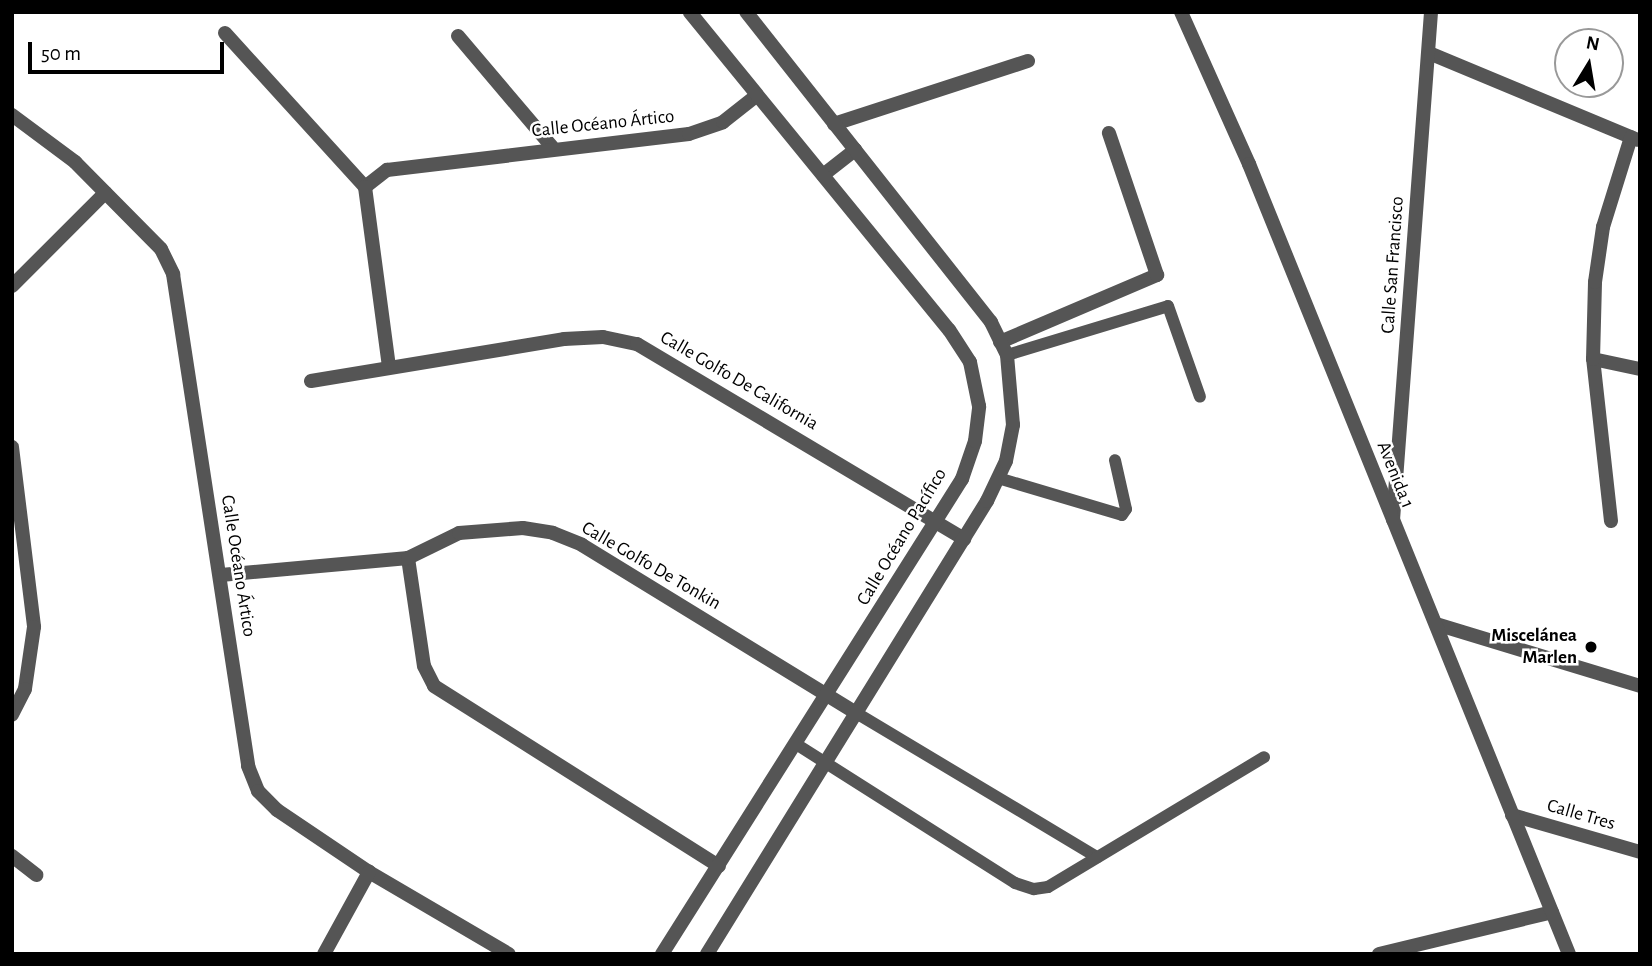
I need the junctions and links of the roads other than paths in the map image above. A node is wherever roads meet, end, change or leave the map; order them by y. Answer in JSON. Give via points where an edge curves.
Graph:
{"nodes":[{"id":1,"x":690,"y":12,"type":"edge"},
{"id":2,"x":746,"y":12,"type":"edge"},
{"id":3,"x":1181,"y":12,"type":"edge"},
{"id":4,"x":1431,"y":12,"type":"edge"},
{"id":5,"x":225,"y":33,"type":"dead end"},
{"id":6,"x":458,"y":36,"type":"dead end"},
{"id":7,"x":1429,"y":54,"type":"junction"},
{"id":8,"x":1028,"y":61,"type":"dead end"},
{"id":9,"x":756,"y":96,"type":"junction"},
{"id":10,"x":12,"y":115,"type":"edge"},
{"id":11,"x":834,"y":124,"type":"junction"},
{"id":12,"x":1109,"y":133,"type":"dead end"},
{"id":13,"x":1636,"y":139,"type":"edge"},
{"id":14,"x":552,"y":147,"type":"junction"},
{"id":15,"x":855,"y":150,"type":"junction"},
{"id":16,"x":823,"y":175,"type":"junction"},
{"id":17,"x":365,"y":187,"type":"junction"},
{"id":18,"x":105,"y":192,"type":"junction"},
{"id":19,"x":12,"y":286,"type":"edge"},
{"id":20,"x":1004,"y":349,"type":"junction"},
{"id":21,"x":1593,"y":359,"type":"junction"},
{"id":22,"x":389,"y":367,"type":"junction"},
{"id":23,"x":1640,"y":369,"type":"edge"},
{"id":24,"x":311,"y":382,"type":"dead end"},
{"id":25,"x":1200,"y":397,"type":"dead end"},
{"id":26,"x":12,"y":447,"type":"edge"},
{"id":27,"x":1115,"y":460,"type":"dead end"},
{"id":28,"x":998,"y":478,"type":"junction"},
{"id":29,"x":1393,"y":520,"type":"junction"},
{"id":30,"x":936,"y":521,"type":"junction"},
{"id":31,"x":1611,"y":521,"type":"dead end"},
{"id":32,"x":964,"y":539,"type":"junction"},
{"id":33,"x":408,"y":558,"type":"junction"},
{"id":34,"x":221,"y":575,"type":"junction"},
{"id":35,"x":1436,"y":624,"type":"junction"},
{"id":36,"x":1640,"y":685,"type":"edge"},
{"id":37,"x":827,"y":695,"type":"junction"},
{"id":38,"x":858,"y":714,"type":"junction"},
{"id":39,"x":12,"y":715,"type":"edge"},
{"id":40,"x":796,"y":744,"type":"junction"},
{"id":41,"x":1264,"y":757,"type":"dead end"},
{"id":42,"x":827,"y":763,"type":"junction"},
{"id":43,"x":1513,"y":815,"type":"junction"},
{"id":44,"x":1640,"y":852,"type":"edge"},
{"id":45,"x":12,"y":856,"type":"edge"},
{"id":46,"x":1097,"y":857,"type":"junction"},
{"id":47,"x":719,"y":866,"type":"junction"},
{"id":48,"x":369,"y":872,"type":"junction"},
{"id":49,"x":36,"y":875,"type":"dead end"},
{"id":50,"x":1552,"y":912,"type":"junction"},
{"id":51,"x":324,"y":954,"type":"edge"},
{"id":52,"x":509,"y":954,"type":"edge"},
{"id":53,"x":662,"y":954,"type":"edge"},
{"id":54,"x":708,"y":954,"type":"edge"},
{"id":55,"x":1379,"y":954,"type":"edge"},
{"id":56,"x":1569,"y":954,"type":"edge"}],
"edges":[{"from":1,"to":9,"type":"street","name":"Calle Océano Pacífico"},
{"from":2,"to":11,"type":"street"},
{"from":3,"to":29,"type":"street","name":"Avenida 1","via":[[1249,164]]},
{"from":4,"to":7,"type":"street","name":"Calle San Francisco"},
{"from":5,"to":17,"type":"street"},
{"from":6,"to":14,"type":"street"},
{"from":7,"to":13,"type":"street"},
{"from":7,"to":29,"type":"street","name":"Calle San Francisco"},
{"from":8,"to":11,"type":"street"},
{"from":9,"to":14,"type":"street","name":"Calle Océano Ártico","via":[[723,122],[689,134]]},
{"from":9,"to":16,"type":"street","name":"Calle Océano Pacífico"},
{"from":10,"to":18,"type":"street","name":"Calle Océano Ártico","via":[[75,162]]},
{"from":11,"to":15,"type":"street"},
{"from":12,"to":20,"type":"street","via":[[1157,275]]},
{"from":13,"to":21,"type":"street","via":[[1604,227],[1595,282]]},
{"from":14,"to":17,"type":"street","name":"Calle Océano Ártico","via":[[387,170]]},
{"from":15,"to":16,"type":"street"},
{"from":15,"to":20,"type":"street"},
{"from":16,"to":30,"type":"street","name":"Calle Océano Pacífico","via":[[970,362],[979,406],[975,441],[962,479]]},
{"from":17,"to":22,"type":"street"},
{"from":18,"to":19,"type":"street"},
{"from":18,"to":34,"type":"street","name":"Calle Océano Ártico","via":[[161,249],[173,274]]},
{"from":20,"to":25,"type":"lane","via":[[1168,306]]},
{"from":20,"to":28,"type":"street","via":[[1013,425]]},
{"from":21,"to":23,"type":"street"},
{"from":21,"to":31,"type":"street"},
{"from":22,"to":24,"type":"street","name":"Calle Golfo De California"},
{"from":22,"to":30,"type":"street","name":"Calle Golfo De California","via":[[564,339],[603,337],[637,344]]},
{"from":26,"to":39,"type":"street","via":[[34,627],[25,689]]},
{"from":27,"to":28,"type":"lane","via":[[1126,512],[1122,515]]},
{"from":28,"to":32,"type":"street"},
{"from":29,"to":35,"type":"street","name":"Avenida 1"},
{"from":30,"to":32,"type":"street","name":"Calle Golfo De California"},
{"from":30,"to":37,"type":"street","name":"Calle Océano Pacífico"},
{"from":32,"to":38,"type":"street"},
{"from":33,"to":34,"type":"street","name":"Calle Golfo De Tonkin"},
{"from":33,"to":37,"type":"street","name":"Calle Golfo De Tonkin","via":[[459,533],[523,528],[553,533],[582,545]]},
{"from":33,"to":47,"type":"street","via":[[424,666],[434,686]]},
{"from":34,"to":48,"type":"street","name":"Calle Océano Ártico","via":[[248,765],[258,791],[277,810]]},
{"from":35,"to":36,"type":"street"},
{"from":35,"to":43,"type":"street","name":"Avenida 1"},
{"from":37,"to":38,"type":"street","name":"Calle Golfo De Tonkin"},
{"from":37,"to":40,"type":"street","name":"Calle Océano Pacífico"},
{"from":38,"to":42,"type":"street"},
{"from":38,"to":46,"type":"lane"},
{"from":40,"to":42,"type":"lane"},
{"from":40,"to":47,"type":"street","name":"Calle Océano Pacífico"},
{"from":41,"to":46,"type":"lane"},
{"from":42,"to":46,"type":"lane","via":[[1015,883],[1048,887]]},
{"from":42,"to":54,"type":"street"},
{"from":43,"to":44,"type":"street","name":"Calle Tres"},
{"from":43,"to":50,"type":"street","name":"Avenida 1"},
{"from":45,"to":49,"type":"street"},
{"from":47,"to":53,"type":"street","name":"Calle Océano Pacífico"},
{"from":48,"to":51,"type":"street"},
{"from":48,"to":52,"type":"street","name":"Calle Océano Ártico"},
{"from":50,"to":55,"type":"street"},
{"from":50,"to":56,"type":"street","name":"Avenida 1"}]}
